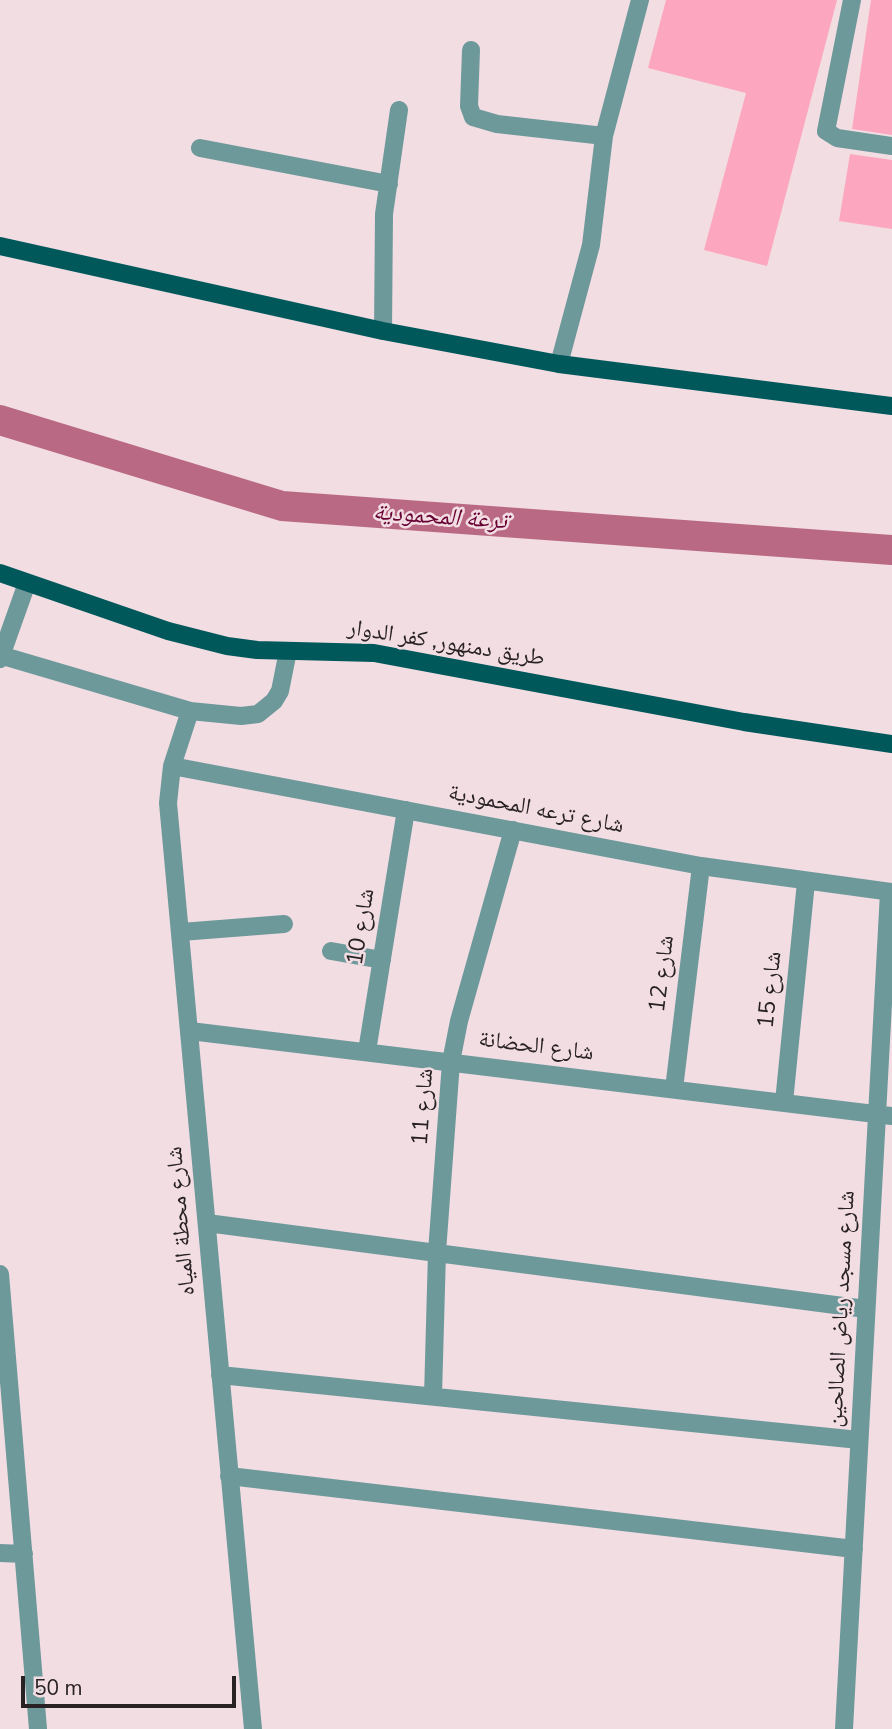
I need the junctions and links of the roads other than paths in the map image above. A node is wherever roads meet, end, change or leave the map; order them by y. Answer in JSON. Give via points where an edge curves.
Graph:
{"nodes":[{"id":1,"x":640,"y":0,"type":"edge"},
{"id":2,"x":852,"y":0,"type":"edge"},
{"id":3,"x":471,"y":50,"type":"dead end"},
{"id":4,"x":399,"y":110,"type":"dead end"},
{"id":5,"x":604,"y":136,"type":"junction"},
{"id":6,"x":892,"y":146,"type":"edge"},
{"id":7,"x":200,"y":148,"type":"dead end"},
{"id":8,"x":389,"y":184,"type":"junction"},
{"id":9,"x":0,"y":246,"type":"edge"},
{"id":10,"x":383,"y":331,"type":"junction"},
{"id":11,"x":559,"y":364,"type":"junction"},
{"id":12,"x":892,"y":406,"type":"edge"},
{"id":13,"x":0,"y":573,"type":"edge"},
{"id":14,"x":27,"y":583,"type":"junction"},
{"id":15,"x":288,"y":651,"type":"junction"},
{"id":16,"x":0,"y":657,"type":"edge"},
{"id":17,"x":190,"y":711,"type":"junction"},
{"id":18,"x":892,"y":744,"type":"edge"},
{"id":19,"x":172,"y":766,"type":"junction"},
{"id":20,"x":406,"y":810,"type":"junction"},
{"id":21,"x":513,"y":830,"type":"junction"},
{"id":22,"x":701,"y":866,"type":"junction"},
{"id":23,"x":806,"y":883,"type":"junction"},
{"id":24,"x":890,"y":892,"type":"edge"},
{"id":25,"x":284,"y":924,"type":"dead end"},
{"id":26,"x":181,"y":932,"type":"junction"},
{"id":27,"x":331,"y":951,"type":"dead end"},
{"id":28,"x":382,"y":960,"type":"junction"},
{"id":29,"x":190,"y":1031,"type":"junction"},
{"id":30,"x":367,"y":1051,"type":"junction"},
{"id":31,"x":452,"y":1062,"type":"junction"},
{"id":32,"x":674,"y":1089,"type":"junction"},
{"id":33,"x":783,"y":1102,"type":"junction"},
{"id":34,"x":884,"y":1115,"type":"edge"},
{"id":35,"x":207,"y":1223,"type":"junction"},
{"id":36,"x":438,"y":1252,"type":"junction"},
{"id":37,"x":0,"y":1274,"type":"edge"},
{"id":38,"x":866,"y":1309,"type":"junction"},
{"id":39,"x":2,"y":1312,"type":"edge"},
{"id":40,"x":220,"y":1375,"type":"junction"},
{"id":41,"x":433,"y":1396,"type":"junction"},
{"id":42,"x":859,"y":1440,"type":"junction"},
{"id":43,"x":229,"y":1475,"type":"junction"},
{"id":44,"x":854,"y":1549,"type":"junction"},
{"id":45,"x":0,"y":1553,"type":"edge"},
{"id":46,"x":24,"y":1554,"type":"junction"},
{"id":47,"x":38,"y":1729,"type":"edge"},
{"id":48,"x":253,"y":1729,"type":"edge"},
{"id":49,"x":844,"y":1729,"type":"edge"}],
"edges":[{"from":1,"to":5,"type":"street"},
{"from":2,"to":6,"type":"street","via":[[825,131],[836,138]]},
{"from":3,"to":5,"type":"street","via":[[469,106],[473,117]]},
{"from":4,"to":8,"type":"street"},
{"from":5,"to":11,"type":"street","via":[[592,245]]},
{"from":7,"to":8,"type":"street"},
{"from":8,"to":10,"type":"street","via":[[384,214]]},
{"from":9,"to":10,"type":"main road"},
{"from":10,"to":11,"type":"main road"},
{"from":11,"to":12,"type":"main road"},
{"from":13,"to":14,"type":"main road","name":"طريق دمنهور, كفر الدوار"},
{"from":14,"to":15,"type":"main road","name":"طريق دمنهور, كفر الدوار","via":[[197,639]]},
{"from":14,"to":16,"type":"street"},
{"from":15,"to":17,"type":"street","via":[[280,691],[266,710],[241,716]]},
{"from":15,"to":18,"type":"main road","name":"طريق دمنهور, كفر الدوار","via":[[374,653],[744,722]]},
{"from":16,"to":17,"type":"street"},
{"from":17,"to":19,"type":"street","name":"شارع محطة المياه"},
{"from":19,"to":20,"type":"street","name":"شارع ترعه المحمودية"},
{"from":19,"to":26,"type":"street","name":"شارع محطة المياه","via":[[169,803]]},
{"from":20,"to":21,"type":"street","name":"شارع ترعه المحمودية"},
{"from":20,"to":28,"type":"street","name":"شارع 10"},
{"from":21,"to":22,"type":"street","name":"شارع ترعه المحمودية"},
{"from":21,"to":31,"type":"street","name":"شارع 11","via":[[459,1021]]},
{"from":22,"to":23,"type":"street","name":"شارع ترعه المحمودية"},
{"from":22,"to":32,"type":"street","name":"شارع 12"},
{"from":23,"to":24,"type":"street","name":"شارع ترعه المحمودية"},
{"from":23,"to":33,"type":"street","name":"شارع 15"},
{"from":24,"to":34,"type":"street","name":"شارع مسجد رياض الصالحين"},
{"from":25,"to":26,"type":"street"},
{"from":26,"to":29,"type":"street","name":"شارع محطة المياه"},
{"from":27,"to":28,"type":"street"},
{"from":28,"to":30,"type":"street","name":"شارع 10"},
{"from":29,"to":30,"type":"street","name":"شارع الحضانة"},
{"from":29,"to":35,"type":"street","name":"شارع محطة المياه"},
{"from":30,"to":31,"type":"street","name":"شارع الحضانة"},
{"from":31,"to":32,"type":"street","name":"شارع الحضانة"},
{"from":31,"to":36,"type":"street","name":"شارع 11"},
{"from":32,"to":33,"type":"street","name":"شارع الحضانة"},
{"from":33,"to":34,"type":"street","name":"شارع الحضانة"},
{"from":34,"to":38,"type":"street","name":"شارع مسجد رياض الصالحين"},
{"from":35,"to":36,"type":"street"},
{"from":35,"to":40,"type":"street","name":"شارع محطة المياه"},
{"from":36,"to":38,"type":"street"},
{"from":36,"to":41,"type":"street","name":"شارع 11"},
{"from":37,"to":39,"type":"street"},
{"from":38,"to":42,"type":"street","name":"شارع مسجد رياض الصالحين"},
{"from":39,"to":46,"type":"street"},
{"from":40,"to":41,"type":"street"},
{"from":40,"to":43,"type":"street","name":"شارع محطة المياه"},
{"from":41,"to":42,"type":"street"},
{"from":42,"to":44,"type":"street","name":"شارع مسجد رياض الصالحين"},
{"from":43,"to":44,"type":"street"},
{"from":43,"to":48,"type":"street","name":"شارع محطة المياه"},
{"from":44,"to":49,"type":"street","name":"شارع مسجد رياض الصالحين"},
{"from":45,"to":46,"type":"street"},
{"from":46,"to":47,"type":"street"}]}
